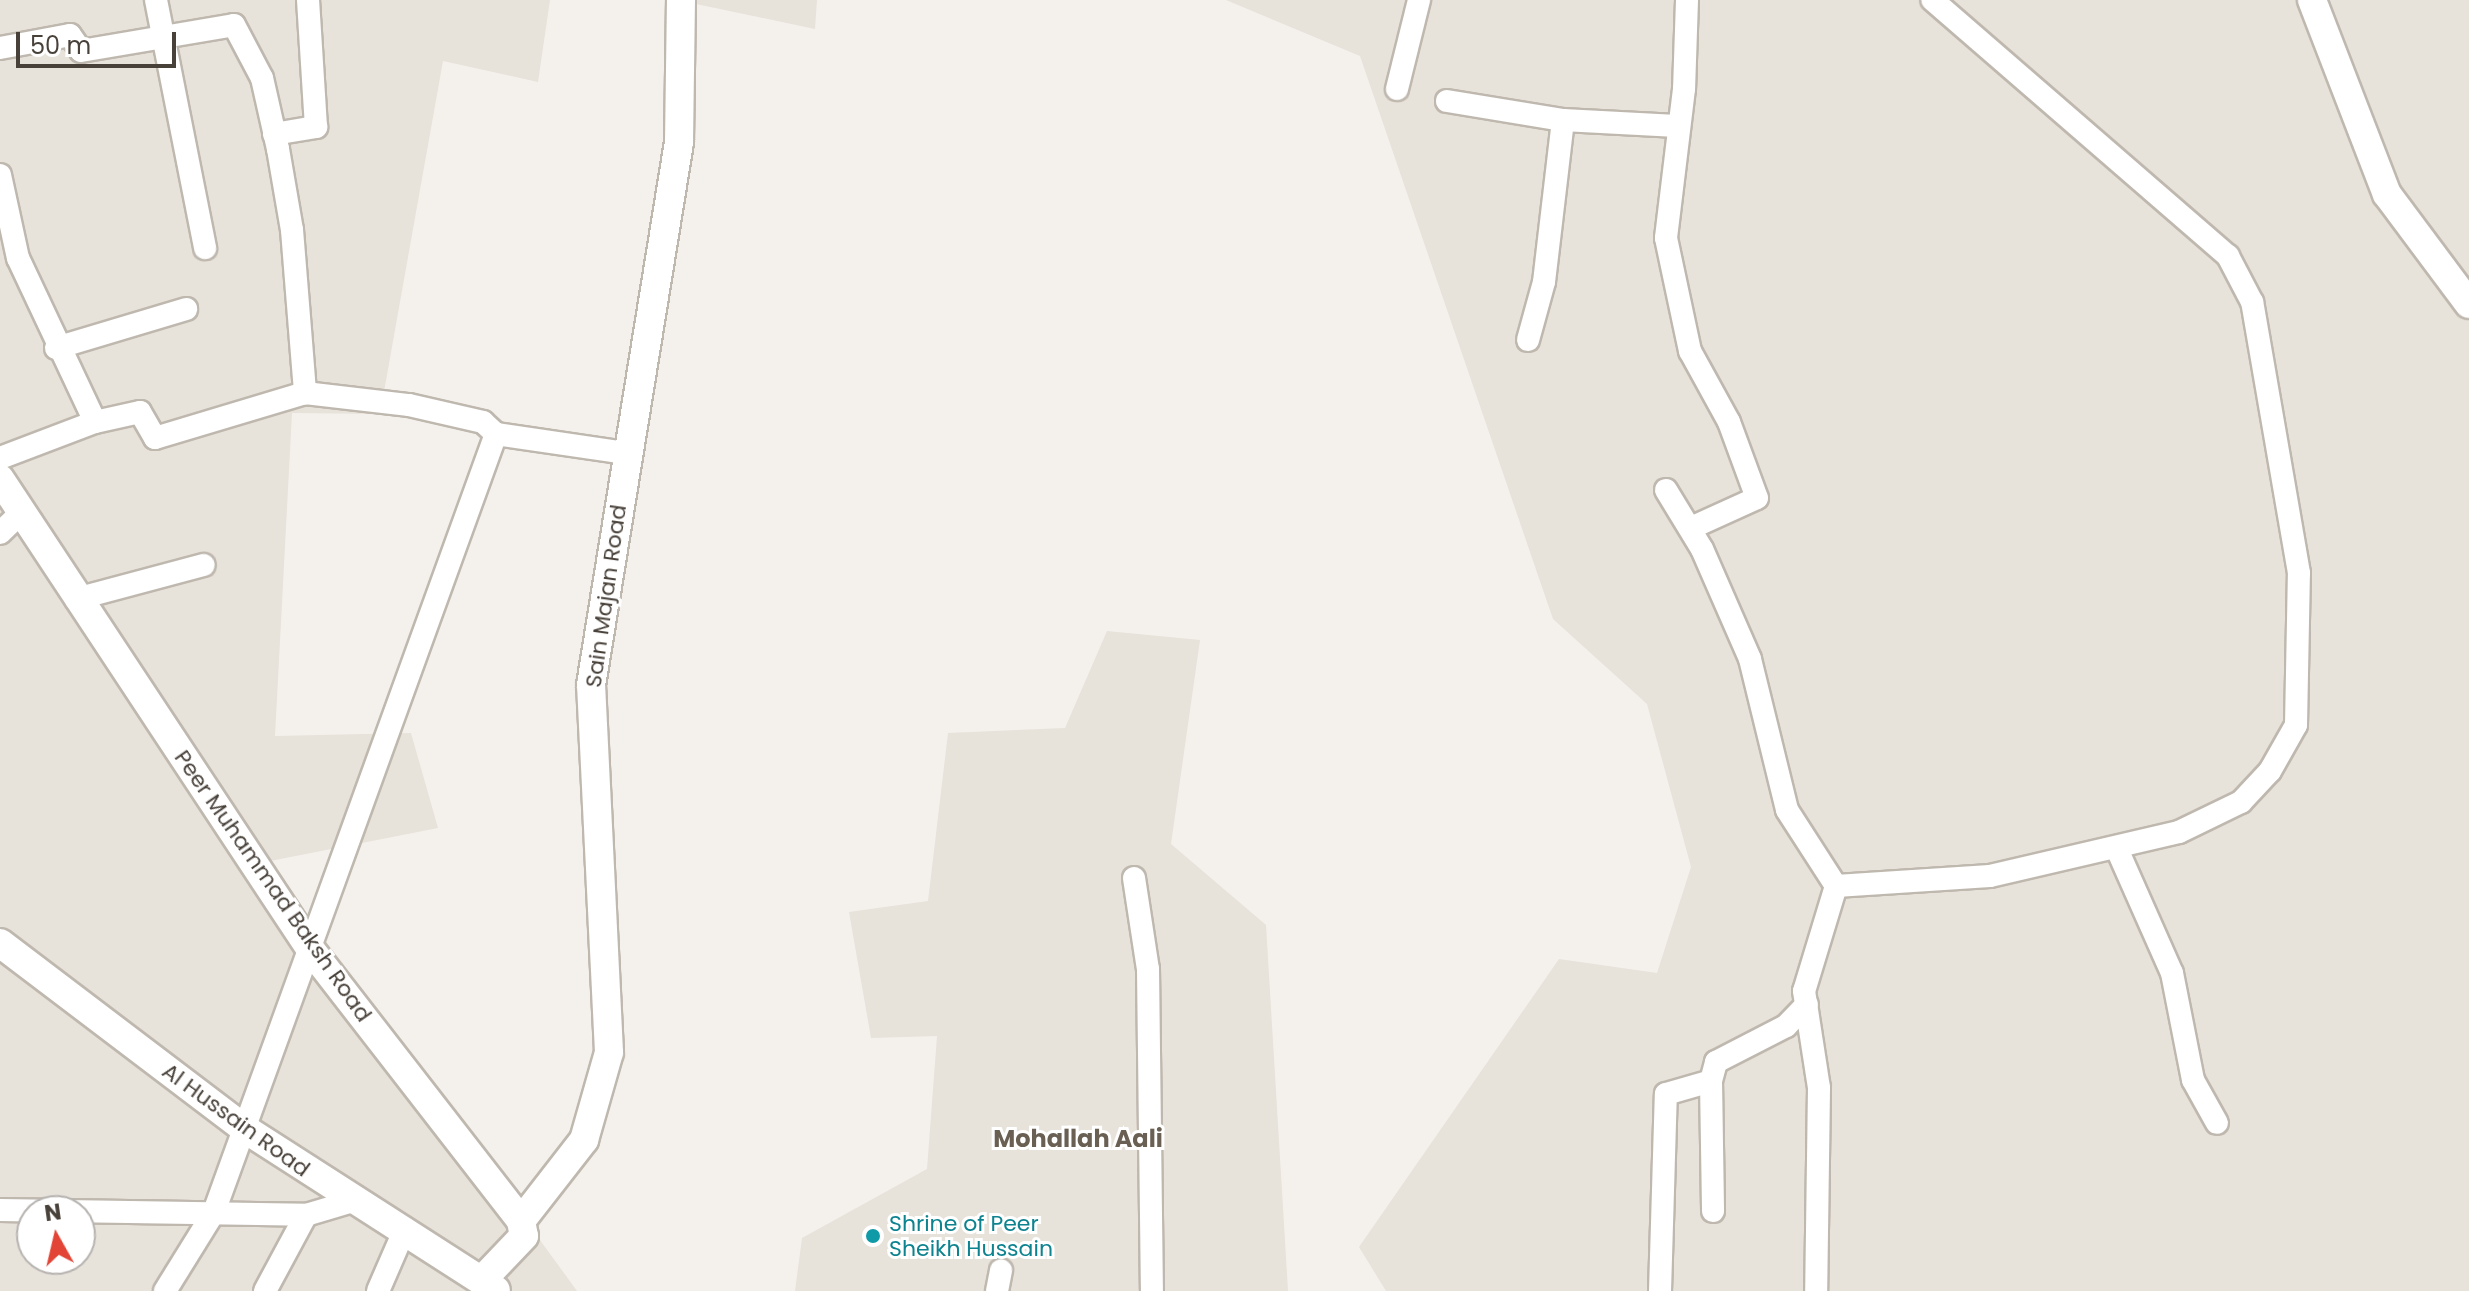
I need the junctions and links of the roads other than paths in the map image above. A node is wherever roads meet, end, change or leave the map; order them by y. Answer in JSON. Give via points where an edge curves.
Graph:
{"nodes":[{"id":1,"x":156,"y":0,"type":"edge"},
{"id":2,"x":308,"y":0,"type":"edge"},
{"id":3,"x":678,"y":0,"type":"edge"},
{"id":4,"x":1419,"y":0,"type":"edge"},
{"id":5,"x":1687,"y":0,"type":"edge"},
{"id":6,"x":1932,"y":0,"type":"edge"},
{"id":7,"x":2312,"y":0,"type":"edge"},
{"id":8,"x":164,"y":37,"type":"junction"},
{"id":9,"x":0,"y":48,"type":"edge"},
{"id":10,"x":1397,"y":89,"type":"dead end"},
{"id":11,"x":1447,"y":101,"type":"dead end"},
{"id":12,"x":1563,"y":120,"type":"junction"},
{"id":13,"x":1677,"y":126,"type":"junction"},
{"id":14,"x":274,"y":134,"type":"junction"},
{"id":15,"x":0,"y":175,"type":"edge"},
{"id":16,"x":205,"y":248,"type":"dead end"},
{"id":17,"x":2469,"y":304,"type":"edge"},
{"id":18,"x":186,"y":309,"type":"dead end"},
{"id":19,"x":1528,"y":340,"type":"dead end"},
{"id":20,"x":56,"y":348,"type":"junction"},
{"id":21,"x":305,"y":393,"type":"junction"},
{"id":22,"x":95,"y":422,"type":"junction"},
{"id":23,"x":496,"y":434,"type":"junction"},
{"id":24,"x":627,"y":453,"type":"junction"},
{"id":25,"x":0,"y":458,"type":"edge"},
{"id":26,"x":0,"y":479,"type":"edge"},
{"id":27,"x":1666,"y":490,"type":"dead end"},
{"id":28,"x":21,"y":513,"type":"junction"},
{"id":29,"x":1691,"y":528,"type":"junction"},
{"id":30,"x":0,"y":533,"type":"edge"},
{"id":31,"x":204,"y":565,"type":"dead end"},
{"id":32,"x":76,"y":599,"type":"junction"},
{"id":33,"x":2117,"y":849,"type":"junction"},
{"id":34,"x":1134,"y":878,"type":"dead end"},
{"id":35,"x":1836,"y":886,"type":"junction"},
{"id":36,"x":0,"y":943,"type":"edge"},
{"id":37,"x":311,"y":950,"type":"junction"},
{"id":38,"x":1807,"y":1004,"type":"junction"},
{"id":39,"x":1711,"y":1081,"type":"junction"},
{"id":40,"x":2217,"y":1123,"type":"dead end"},
{"id":41,"x":245,"y":1129,"type":"junction"},
{"id":42,"x":353,"y":1201,"type":"junction"},
{"id":43,"x":0,"y":1210,"type":"edge"},
{"id":44,"x":1713,"y":1211,"type":"dead end"},
{"id":45,"x":214,"y":1212,"type":"junction"},
{"id":46,"x":306,"y":1215,"type":"junction"},
{"id":47,"x":521,"y":1221,"type":"junction"},
{"id":48,"x":405,"y":1229,"type":"junction"},
{"id":49,"x":490,"y":1284,"type":"edge"},
{"id":50,"x":165,"y":1291,"type":"edge"},
{"id":51,"x":265,"y":1291,"type":"edge"},
{"id":52,"x":378,"y":1291,"type":"edge"},
{"id":53,"x":1152,"y":1291,"type":"edge"},
{"id":54,"x":1660,"y":1291,"type":"edge"},
{"id":55,"x":1816,"y":1291,"type":"edge"}],
"edges":[{"from":1,"to":8,"type":"street"},
{"from":2,"to":14,"type":"street","via":[[316,127]]},
{"from":3,"to":24,"type":"street","name":"Sain Majan Road","via":[[684,71],[679,142]]},
{"from":4,"to":10,"type":"street"},
{"from":5,"to":13,"type":"street"},
{"from":6,"to":33,"type":"street","via":[[2228,256],[2252,302],[2263,349],[2299,573],[2296,725],[2270,771],[2241,802],[2179,832]]},
{"from":7,"to":17,"type":"street","via":[[2387,194]]},
{"from":8,"to":9,"type":"street","via":[[81,51],[70,35]]},
{"from":8,"to":14,"type":"street","via":[[234,25],[262,78]]},
{"from":8,"to":16,"type":"street"},
{"from":11,"to":12,"type":"street"},
{"from":12,"to":13,"type":"street"},
{"from":12,"to":19,"type":"street","via":[[1544,282]]},
{"from":13,"to":29,"type":"street","via":[[1666,238],[1690,351],[1729,422],[1757,498]]},
{"from":14,"to":21,"type":"street","via":[[292,230]]},
{"from":15,"to":20,"type":"street","via":[[18,258]]},
{"from":18,"to":20,"type":"street"},
{"from":20,"to":22,"type":"street"},
{"from":21,"to":22,"type":"street","via":[[155,438],[140,412]]},
{"from":21,"to":23,"type":"street","via":[[409,405],[483,422]]},
{"from":22,"to":25,"type":"street"},
{"from":23,"to":24,"type":"street"},
{"from":23,"to":37,"type":"street"},
{"from":24,"to":47,"type":"street","name":"Sain Majan Road","via":[[591,685],[609,1052],[584,1140]]},
{"from":26,"to":28,"type":"street","name":"Peer Muhammad Baksh Road"},
{"from":27,"to":29,"type":"street"},
{"from":28,"to":30,"type":"street"},
{"from":28,"to":32,"type":"street","name":"Peer Muhammad Baksh Road"},
{"from":29,"to":35,"type":"street","via":[[1750,659],[1787,810]]},
{"from":31,"to":32,"type":"street"},
{"from":32,"to":37,"type":"street","name":"Peer Muhammad Baksh Road"},
{"from":33,"to":35,"type":"street","via":[[1990,876]]},
{"from":33,"to":40,"type":"street","via":[[2172,973],[2193,1080]]},
{"from":34,"to":53,"type":"street","via":[[1148,969]]},
{"from":35,"to":38,"type":"street","via":[[1804,991]]},
{"from":36,"to":41,"type":"street","name":"Al Hussain Road"},
{"from":37,"to":41,"type":"street"},
{"from":37,"to":47,"type":"street","name":"Peer Muhammad Baksh Road"},
{"from":38,"to":39,"type":"street","via":[[1786,1026],[1716,1062]]},
{"from":38,"to":55,"type":"street","via":[[1819,1088]]},
{"from":39,"to":44,"type":"street"},
{"from":39,"to":54,"type":"street","via":[[1666,1094]]},
{"from":41,"to":42,"type":"street","name":"Al Hussain Road"},
{"from":41,"to":45,"type":"street"},
{"from":42,"to":46,"type":"street"},
{"from":42,"to":48,"type":"street","name":"Al Hussain Road"},
{"from":43,"to":45,"type":"street"},
{"from":45,"to":46,"type":"street"},
{"from":45,"to":50,"type":"street"},
{"from":46,"to":51,"type":"street"},
{"from":47,"to":49,"type":"street","via":[[524,1236]]},
{"from":48,"to":49,"type":"street","name":"Al Hussain Road"},
{"from":48,"to":52,"type":"street"}]}
